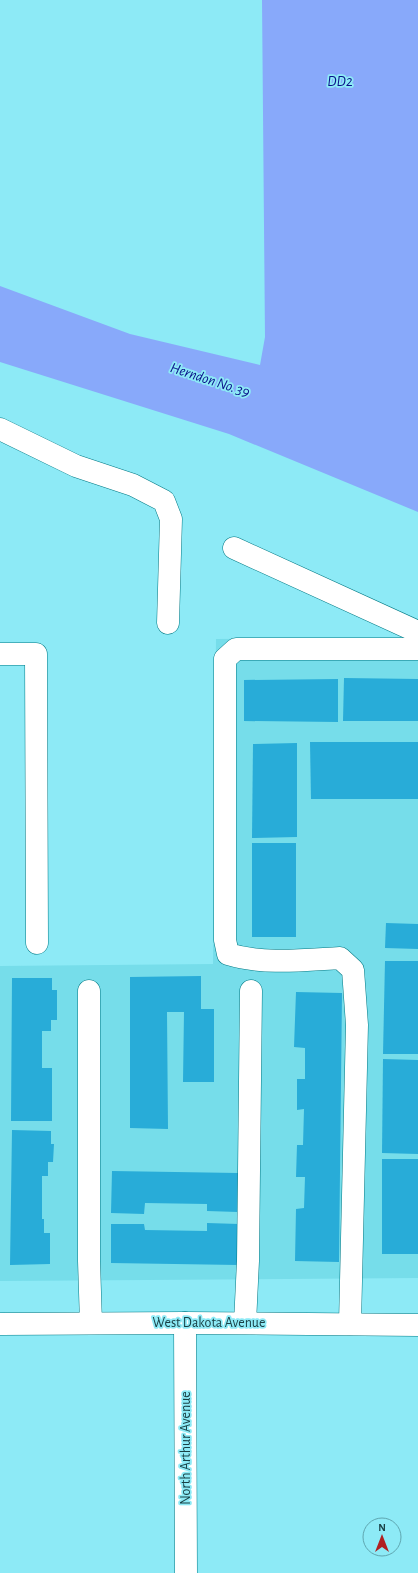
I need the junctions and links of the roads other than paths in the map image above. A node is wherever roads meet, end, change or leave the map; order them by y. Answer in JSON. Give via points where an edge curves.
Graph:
{"nodes":[{"id":1,"x":0,"y":430,"type":"edge"},
{"id":2,"x":234,"y":548,"type":"dead end"},
{"id":3,"x":168,"y":623,"type":"dead end"},
{"id":4,"x":418,"y":632,"type":"edge"},
{"id":5,"x":418,"y":649,"type":"edge"},
{"id":6,"x":0,"y":654,"type":"edge"},
{"id":7,"x":37,"y":943,"type":"dead end"},
{"id":8,"x":89,"y":991,"type":"dead end"},
{"id":9,"x":251,"y":991,"type":"dead end"},
{"id":10,"x":91,"y":1323,"type":"junction"},
{"id":11,"x":185,"y":1323,"type":"junction"},
{"id":12,"x":245,"y":1323,"type":"junction"},
{"id":13,"x":0,"y":1324,"type":"edge"},
{"id":14,"x":350,"y":1324,"type":"junction"},
{"id":15,"x":418,"y":1325,"type":"edge"},
{"id":16,"x":186,"y":1573,"type":"edge"}],
"edges":[{"from":1,"to":3,"type":"street","via":[[76,466],[133,486],[164,501],[170,519]]},
{"from":2,"to":4,"type":"street"},
{"from":5,"to":14,"type":"street","via":[[236,649],[225,659],[225,932],[228,954],[243,959],[275,961],[340,958],[353,970],[357,1025]]},
{"from":6,"to":7,"type":"street","via":[[36,654]]},
{"from":8,"to":10,"type":"street"},
{"from":9,"to":12,"type":"street"},
{"from":10,"to":11,"type":"street","name":"West Dakota Avenue"},
{"from":10,"to":13,"type":"street","name":"West Dakota Avenue"},
{"from":11,"to":12,"type":"street","name":"West Dakota Avenue"},
{"from":11,"to":16,"type":"street","name":"North Arthur Avenue"},
{"from":12,"to":14,"type":"street","name":"West Dakota Avenue"},
{"from":14,"to":15,"type":"street","name":"West Dakota Avenue"}]}
